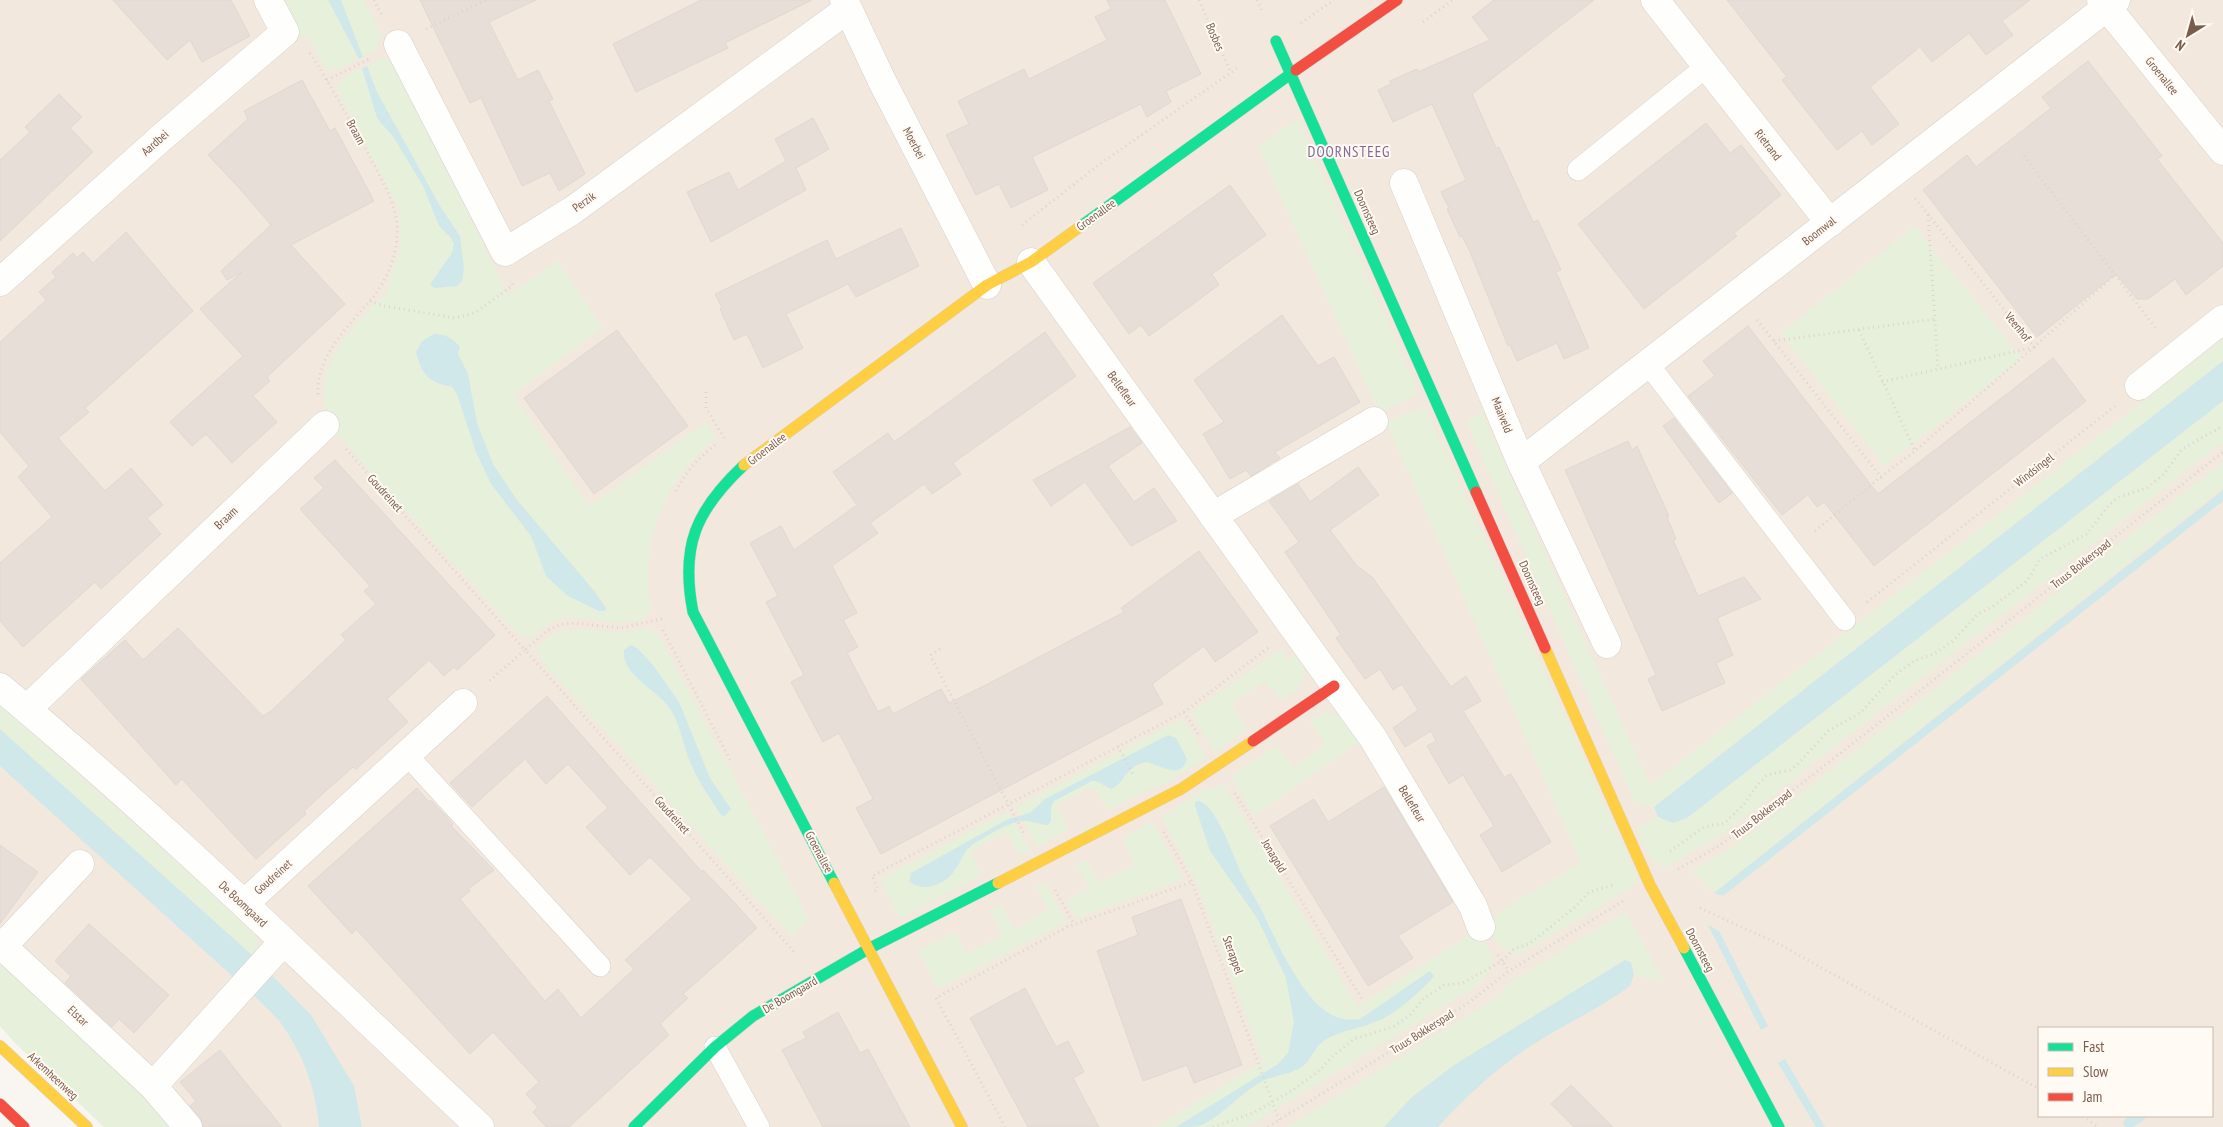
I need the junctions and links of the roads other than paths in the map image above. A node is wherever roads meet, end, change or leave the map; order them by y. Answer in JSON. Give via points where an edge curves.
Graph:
{"nodes":[{"id":1,"x":268,"y":0,"type":"edge"},
{"id":2,"x":1398,"y":0,"type":"edge"},
{"id":3,"x":1655,"y":0,"type":"edge"},
{"id":4,"x":2108,"y":2,"type":"edge"},
{"id":5,"x":846,"y":4,"type":"edge"},
{"id":6,"x":1276,"y":41,"type":"road end"},
{"id":7,"x":386,"y":50,"type":"road end"},
{"id":8,"x":1707,"y":66,"type":"junction"},
{"id":9,"x":1290,"y":74,"type":"junction"},
{"id":10,"x":2223,"y":151,"type":"edge"},
{"id":11,"x":1578,"y":170,"type":"dead end"},
{"id":12,"x":1404,"y":183,"type":"dead end"},
{"id":13,"x":1830,"y":223,"type":"junction"},
{"id":14,"x":1032,"y":262,"type":"junction"},
{"id":15,"x":0,"y":282,"type":"edge"},
{"id":16,"x":987,"y":285,"type":"junction"},
{"id":17,"x":2223,"y":319,"type":"edge"},
{"id":18,"x":1648,"y":364,"type":"junction"},
{"id":19,"x":2139,"y":386,"type":"road end"},
{"id":20,"x":1374,"y":422,"type":"dead end"},
{"id":21,"x":325,"y":425,"type":"road end"},
{"id":22,"x":1521,"y":462,"type":"junction"},
{"id":23,"x":1213,"y":516,"type":"junction"},
{"id":24,"x":1845,"y":620,"type":"road end"},
{"id":25,"x":1607,"y":644,"type":"dead end"},
{"id":26,"x":1334,"y":686,"type":"junction"},
{"id":27,"x":0,"y":687,"type":"edge"},
{"id":28,"x":463,"y":703,"type":"road end"},
{"id":29,"x":27,"y":709,"type":"junction"},
{"id":30,"x":407,"y":755,"type":"junction"},
{"id":31,"x":80,"y":864,"type":"dead end"},
{"id":32,"x":244,"y":904,"type":"junction"},
{"id":33,"x":1481,"y":927,"type":"dead end"},
{"id":34,"x":1,"y":945,"type":"edge"},
{"id":35,"x":870,"y":948,"type":"junction"},
{"id":36,"x":275,"y":951,"type":"junction"},
{"id":37,"x":600,"y":966,"type":"dead end"},
{"id":38,"x":0,"y":1046,"type":"edge"},
{"id":39,"x":715,"y":1047,"type":"junction"},
{"id":40,"x":153,"y":1086,"type":"junction"},
{"id":41,"x":0,"y":1104,"type":"edge"},
{"id":42,"x":24,"y":1127,"type":"edge"},
{"id":43,"x":87,"y":1127,"type":"edge"},
{"id":44,"x":188,"y":1127,"type":"edge"},
{"id":45,"x":480,"y":1127,"type":"edge"},
{"id":46,"x":634,"y":1127,"type":"edge"},
{"id":47,"x":759,"y":1127,"type":"edge"},
{"id":48,"x":962,"y":1127,"type":"edge"},
{"id":49,"x":1779,"y":1127,"type":"edge"}],
"edges":[{"from":1,"to":15,"type":"street","name":"Aardbei","via":[[285,32]]},
{"from":2,"to":9,"type":"street","name":"Groenallee"},
{"from":3,"to":8,"type":"street","name":"Rietrand"},
{"from":4,"to":10,"type":"street","name":"Groenallee"},
{"from":4,"to":13,"type":"street","name":"Boomwal"},
{"from":5,"to":7,"type":"street","name":"Perzik","via":[[573,210],[506,252]]},
{"from":5,"to":16,"type":"street","name":"Moerbei"},
{"from":6,"to":9,"type":"street","name":"Doornsteeg"},
{"from":8,"to":11,"type":"lane"},
{"from":8,"to":13,"type":"street","name":"Rietrand"},
{"from":9,"to":14,"type":"street","name":"Groenallee"},
{"from":9,"to":49,"type":"street","name":"Doornsteeg","via":[[1642,868]]},
{"from":12,"to":22,"type":"street","name":"Maaiveld"},
{"from":13,"to":18,"type":"street","name":"Boomwal"},
{"from":14,"to":16,"type":"street","name":"Groenallee"},
{"from":14,"to":23,"type":"street","name":"Bellefleur"},
{"from":16,"to":35,"type":"street","name":"Groenallee","via":[[726,481],[706,506],[693,531],[688,555],[686,579],[693,612]]},
{"from":17,"to":19,"type":"street"},
{"from":18,"to":22,"type":"street","name":"Boomwal"},
{"from":18,"to":24,"type":"lane"},
{"from":20,"to":23,"type":"street"},
{"from":21,"to":29,"type":"street","name":"Braam"},
{"from":22,"to":25,"type":"street","name":"Maaiveld"},
{"from":23,"to":26,"type":"street","name":"Bellefleur"},
{"from":26,"to":33,"type":"street","name":"Bellefleur","via":[[1373,738],[1473,906]]},
{"from":26,"to":35,"type":"street","via":[[1181,789]]},
{"from":27,"to":29,"type":"street","name":"De Boomgaard"},
{"from":28,"to":30,"type":"street","name":"Goudreinet"},
{"from":29,"to":32,"type":"street","name":"De Boomgaard"},
{"from":30,"to":32,"type":"street","name":"Goudreinet"},
{"from":30,"to":37,"type":"lane"},
{"from":31,"to":34,"type":"street","name":"Elstar"},
{"from":32,"to":36,"type":"street","name":"De Boomgaard"},
{"from":34,"to":40,"type":"street","name":"Elstar"},
{"from":35,"to":39,"type":"street","name":"De Boomgaard","via":[[753,1016]]},
{"from":35,"to":48,"type":"street","name":"Groenallee"},
{"from":36,"to":40,"type":"street"},
{"from":36,"to":45,"type":"street","name":"De Boomgaard"},
{"from":38,"to":43,"type":"street","name":"Arkemheenweg"},
{"from":39,"to":46,"type":"street","name":"De Boomgaard"},
{"from":39,"to":47,"type":"lane"},
{"from":40,"to":44,"type":"street","name":"Elstar"},
{"from":41,"to":42,"type":"street"}]}
